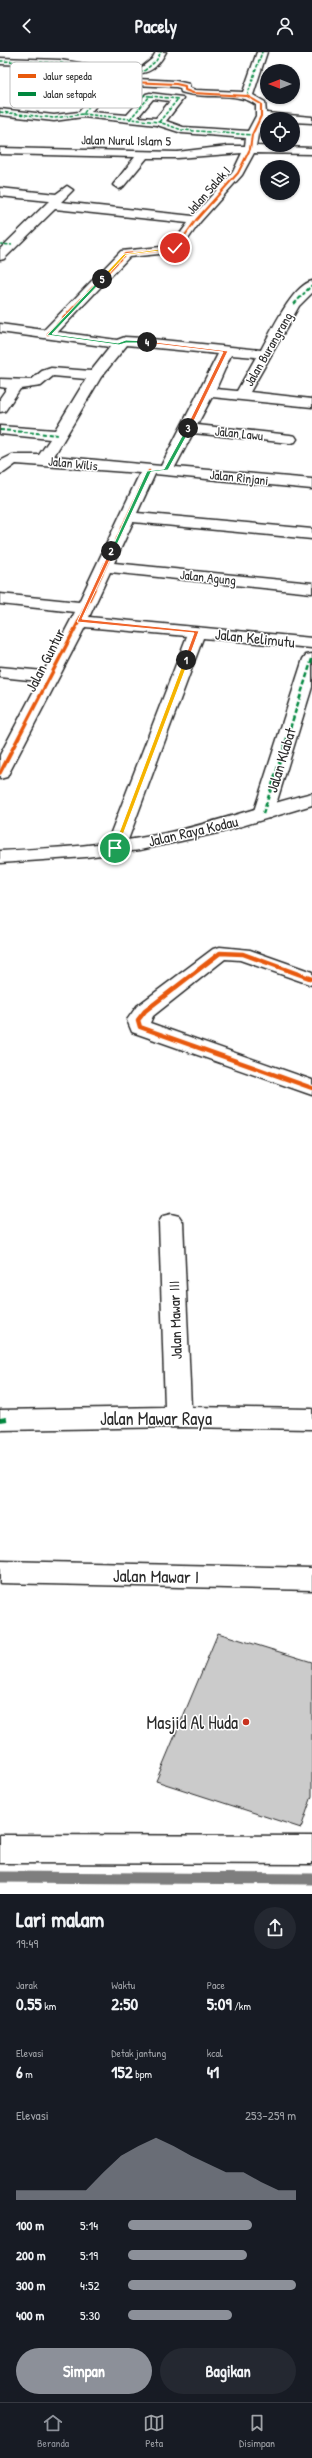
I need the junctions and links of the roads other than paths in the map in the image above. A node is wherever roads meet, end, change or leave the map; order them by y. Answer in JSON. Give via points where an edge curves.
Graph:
{"nodes":[{"id":1,"x":161,"y":52,"type":"edge"},
{"id":2,"x":262,"y":52,"type":"edge"},
{"id":3,"x":0,"y":61,"type":"edge"},
{"id":4,"x":30,"y":62,"type":"edge"},
{"id":5,"x":142,"y":71,"type":"edge"},
{"id":6,"x":142,"y":82,"type":"edge"},
{"id":7,"x":142,"y":95,"type":"edge"},
{"id":8,"x":150,"y":96,"type":"junction"},
{"id":9,"x":247,"y":96,"type":"junction"},
{"id":10,"x":142,"y":105,"type":"edge"},
{"id":11,"x":88,"y":108,"type":"edge"},
{"id":12,"x":140,"y":108,"type":"edge"},
{"id":13,"x":0,"y":112,"type":"edge"},
{"id":14,"x":261,"y":112,"type":"edge"},
{"id":15,"x":83,"y":114,"type":"junction"},
{"id":16,"x":260,"y":118,"type":"edge"},
{"id":17,"x":130,"y":119,"type":"junction"},
{"id":18,"x":300,"y":119,"type":"edge"},
{"id":19,"x":312,"y":120,"type":"edge"},
{"id":20,"x":159,"y":122,"type":"junction"},
{"id":21,"x":252,"y":135,"type":"junction"},
{"id":22,"x":250,"y":149,"type":"junction"},
{"id":23,"x":0,"y":151,"type":"edge"},
{"id":24,"x":312,"y":151,"type":"edge"},
{"id":25,"x":18,"y":152,"type":"junction"},
{"id":26,"x":144,"y":154,"type":"junction"},
{"id":27,"x":6,"y":162,"type":"dead end"},
{"id":28,"x":119,"y":185,"type":"dead end"},
{"id":29,"x":0,"y":192,"type":"edge"},
{"id":30,"x":59,"y":198,"type":"junction"},
{"id":31,"x":196,"y":220,"type":"junction"},
{"id":32,"x":6,"y":245,"type":"edge"},
{"id":33,"x":0,"y":256,"type":"edge"},
{"id":34,"x":312,"y":285,"type":"edge"},
{"id":35,"x":294,"y":304,"type":"junction"},
{"id":36,"x":312,"y":304,"type":"edge"},
{"id":37,"x":0,"y":328,"type":"edge"},
{"id":38,"x":48,"y":334,"type":"junction"},
{"id":39,"x":119,"y":344,"type":"junction"},
{"id":40,"x":226,"y":351,"type":"junction"},
{"id":41,"x":264,"y":354,"type":"junction"},
{"id":42,"x":95,"y":376,"type":"junction"},
{"id":43,"x":0,"y":382,"type":"edge"},
{"id":44,"x":17,"y":384,"type":"junction"},
{"id":45,"x":207,"y":392,"type":"junction"},
{"id":46,"x":241,"y":396,"type":"junction"},
{"id":47,"x":312,"y":403,"type":"edge"},
{"id":48,"x":0,"y":408,"type":"edge"},
{"id":49,"x":188,"y":428,"type":"junction"},
{"id":50,"x":0,"y":430,"type":"edge"},
{"id":51,"x":59,"y":435,"type":"junction"},
{"id":52,"x":290,"y":439,"type":"dead end"},
{"id":53,"x":44,"y":460,"type":"junction"},
{"id":54,"x":0,"y":469,"type":"edge"},
{"id":55,"x":157,"y":470,"type":"junction"},
{"id":56,"x":312,"y":484,"type":"edge"},
{"id":57,"x":128,"y":517,"type":"junction"},
{"id":58,"x":312,"y":534,"type":"edge"},
{"id":59,"x":104,"y":567,"type":"junction"},
{"id":60,"x":312,"y":588,"type":"edge"},
{"id":61,"x":0,"y":599,"type":"edge"},
{"id":62,"x":81,"y":614,"type":"junction"},
{"id":63,"x":197,"y":632,"type":"junction"},
{"id":64,"x":312,"y":643,"type":"edge"},
{"id":65,"x":312,"y":659,"type":"edge"},
{"id":66,"x":0,"y":672,"type":"edge"},
{"id":67,"x":49,"y":677,"type":"junction"},
{"id":68,"x":7,"y":746,"type":"edge"},
{"id":69,"x":0,"y":773,"type":"edge"},
{"id":70,"x":312,"y":799,"type":"edge"},
{"id":71,"x":263,"y":814,"type":"junction"},
{"id":72,"x":115,"y":848,"type":"junction"},
{"id":73,"x":0,"y":857,"type":"edge"},
{"id":74,"x":312,"y":979,"type":"edge"},
{"id":75,"x":312,"y":1088,"type":"edge"},
{"id":76,"x":171,"y":1222,"type":"dead end"},
{"id":77,"x":178,"y":1417,"type":"junction"},
{"id":78,"x":312,"y":1419,"type":"edge"},
{"id":79,"x":0,"y":1420,"type":"edge"},
{"id":80,"x":0,"y":1572,"type":"edge"},
{"id":81,"x":312,"y":1580,"type":"edge"},
{"id":82,"x":0,"y":1849,"type":"edge"},
{"id":83,"x":312,"y":1850,"type":"edge"}],
"edges":[{"from":1,"to":5,"type":"street","via":[[156,61]]},
{"from":2,"to":9,"type":"street"},
{"from":3,"to":4,"type":"street"},
{"from":6,"to":9,"type":"street","via":[[176,84],[185,86],[185,90],[194,93]]},
{"from":7,"to":8,"type":"street"},
{"from":8,"to":10,"type":"street"},
{"from":8,"to":20,"type":"street","via":[[179,100]]},
{"from":9,"to":14,"type":"street","via":[[258,100]]},
{"from":11,"to":15,"type":"street"},
{"from":12,"to":17,"type":"street"},
{"from":13,"to":15,"type":"street","via":[[63,118]]},
{"from":15,"to":17,"type":"street"},
{"from":16,"to":21,"type":"street","name":"Jalan Salak I"},
{"from":17,"to":20,"type":"street"},
{"from":18,"to":19,"type":"street"},
{"from":20,"to":21,"type":"street","via":[[182,130]]},
{"from":21,"to":22,"type":"street","name":"Jalan Salak I"},
{"from":22,"to":24,"type":"street","name":"Jalan Nurul Islam 5"},
{"from":22,"to":26,"type":"street","name":"Jalan Nurul Islam 5","via":[[177,155]]},
{"from":22,"to":31,"type":"street","name":"Jalan Salak I","via":[[238,173]]},
{"from":23,"to":25,"type":"street","name":"Jalan Nurul Islam 5"},
{"from":25,"to":26,"type":"street","name":"Jalan Nurul Islam 5"},
{"from":25,"to":27,"type":"street"},
{"from":26,"to":28,"type":"street"},
{"from":29,"to":30,"type":"street"},
{"from":30,"to":31,"type":"street"},
{"from":30,"to":32,"type":"street"},
{"from":31,"to":38,"type":"street","name":"Jalan Salak I","via":[[175,248],[125,254]]},
{"from":32,"to":33,"type":"street"},
{"from":34,"to":35,"type":"street","name":"Jalan Burangrang"},
{"from":35,"to":36,"type":"street"},
{"from":35,"to":41,"type":"street","name":"Jalan Burangrang"},
{"from":37,"to":38,"type":"street"},
{"from":38,"to":39,"type":"street"},
{"from":39,"to":40,"type":"street","via":[[126,341],[142,342]]},
{"from":39,"to":42,"type":"street"},
{"from":40,"to":41,"type":"street"},
{"from":40,"to":45,"type":"street","name":"Jalan Guntur"},
{"from":41,"to":46,"type":"street","name":"Jalan Burangrang"},
{"from":42,"to":44,"type":"street","via":[[51,372],[37,382]]},
{"from":42,"to":51,"type":"street"},
{"from":43,"to":44,"type":"street"},
{"from":44,"to":48,"type":"street"},
{"from":45,"to":46,"type":"street"},
{"from":45,"to":49,"type":"street","name":"Jalan Guntur"},
{"from":46,"to":47,"type":"street"},
{"from":49,"to":52,"type":"street","name":"Jalan Lawu"},
{"from":49,"to":55,"type":"street","name":"Jalan Guntur"},
{"from":50,"to":51,"type":"street"},
{"from":51,"to":53,"type":"street"},
{"from":53,"to":54,"type":"street","name":"Jalan Wilis","via":[[12,459]]},
{"from":53,"to":55,"type":"street","name":"Jalan Wilis"},
{"from":55,"to":56,"type":"street","name":"Jalan Rinjani"},
{"from":55,"to":57,"type":"street","name":"Jalan Guntur"},
{"from":57,"to":58,"type":"street"},
{"from":57,"to":59,"type":"street","name":"Jalan Guntur"},
{"from":59,"to":60,"type":"street","name":"Jalan Agung"},
{"from":59,"to":62,"type":"street","name":"Jalan Guntur"},
{"from":61,"to":62,"type":"street","name":"Jalan Kelimutu"},
{"from":62,"to":63,"type":"street","name":"Jalan Kelimutu"},
{"from":62,"to":67,"type":"street","name":"Jalan Guntur"},
{"from":63,"to":64,"type":"street","name":"Jalan Kelimutu"},
{"from":63,"to":72,"type":"street"},
{"from":65,"to":71,"type":"street","name":"Jalan Klabat"},
{"from":66,"to":67,"type":"street"},
{"from":67,"to":68,"type":"street","name":"Jalan Guntur"},
{"from":68,"to":69,"type":"street","name":"Jalan Guntur"},
{"from":70,"to":71,"type":"street","name":"Jalan Raya Kodau"},
{"from":71,"to":72,"type":"street","name":"Jalan Raya Kodau","via":[[165,839]]},
{"from":72,"to":73,"type":"street","name":"Jalan Raya Kodau"},
{"from":74,"to":75,"type":"street","via":[[243,954],[220,953],[139,1016],[140,1027]]},
{"from":76,"to":77,"type":"street","name":"Jalan Mawar III"},
{"from":77,"to":78,"type":"street","name":"Jalan Mawar Raya"},
{"from":77,"to":79,"type":"street","name":"Jalan Mawar Raya"},
{"from":80,"to":81,"type":"street","name":"Jalan Mawar I"},
{"from":82,"to":83,"type":"street"}]}
